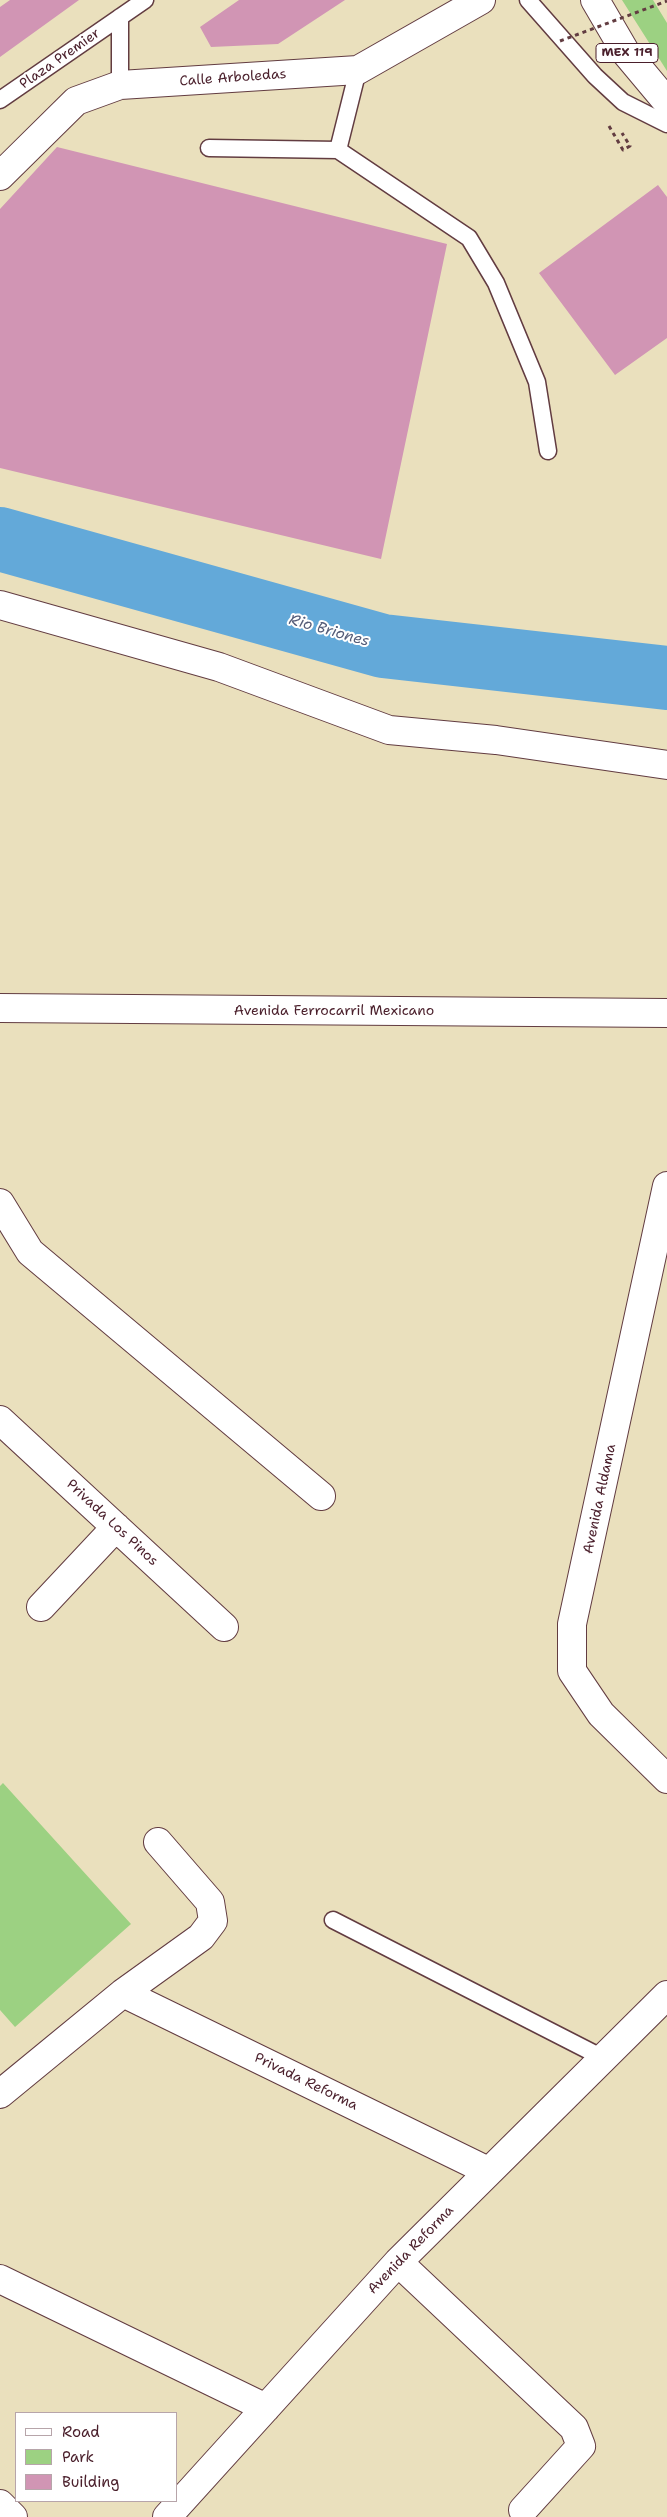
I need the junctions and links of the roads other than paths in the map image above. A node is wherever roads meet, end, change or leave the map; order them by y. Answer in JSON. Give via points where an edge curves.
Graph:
{"nodes":[{"id":1,"x":145,"y":0,"type":"edge"},
{"id":2,"x":481,"y":0,"type":"edge"},
{"id":3,"x":528,"y":0,"type":"edge"},
{"id":4,"x":595,"y":0,"type":"edge"},
{"id":5,"x":120,"y":17,"type":"junction"},
{"id":6,"x":358,"y":70,"type":"junction"},
{"id":7,"x":120,"y":85,"type":"junction"},
{"id":8,"x":0,"y":100,"type":"edge"},
{"id":9,"x":667,"y":102,"type":"edge"},
{"id":10,"x":667,"y":124,"type":"edge"},
{"id":11,"x":210,"y":148,"type":"dead end"},
{"id":12,"x":338,"y":150,"type":"junction"},
{"id":13,"x":0,"y":176,"type":"edge"},
{"id":14,"x":548,"y":451,"type":"dead end"},
{"id":15,"x":0,"y":605,"type":"edge"},
{"id":16,"x":667,"y":765,"type":"edge"},
{"id":17,"x":0,"y":1008,"type":"edge"},
{"id":18,"x":667,"y":1013,"type":"edge"},
{"id":19,"x":667,"y":1186,"type":"edge"},
{"id":20,"x":0,"y":1203,"type":"edge"},
{"id":21,"x":0,"y":1420,"type":"edge"},
{"id":22,"x":321,"y":1496,"type":"dead end"},
{"id":23,"x":116,"y":1527,"type":"junction"},
{"id":24,"x":40,"y":1607,"type":"dead end"},
{"id":25,"x":224,"y":1627,"type":"dead end"},
{"id":26,"x":667,"y":1779,"type":"edge"},
{"id":27,"x":158,"y":1842,"type":"dead end"},
{"id":28,"x":334,"y":1920,"type":"dead end"},
{"id":29,"x":123,"y":1993,"type":"junction"},
{"id":30,"x":667,"y":1994,"type":"edge"},
{"id":31,"x":604,"y":2059,"type":"junction"},
{"id":32,"x":0,"y":2094,"type":"edge"},
{"id":33,"x":488,"y":2171,"type":"junction"},
{"id":34,"x":398,"y":2262,"type":"junction"},
{"id":35,"x":0,"y":2279,"type":"edge"},
{"id":36,"x":266,"y":2408,"type":"junction"},
{"id":37,"x":0,"y":2504,"type":"edge"},
{"id":38,"x":523,"y":2510,"type":"dead end"},
{"id":39,"x":13,"y":2517,"type":"edge"},
{"id":40,"x":167,"y":2517,"type":"edge"}],
"edges":[{"from":1,"to":5,"type":"lane","name":"Plaza Premier"},
{"from":2,"to":6,"type":"street","name":"Calle Arboledas"},
{"from":3,"to":10,"type":"lane","via":[[595,76],[624,102]]},
{"from":4,"to":9,"type":"street","number":"MEX 119","via":[[626,52]]},
{"from":5,"to":7,"type":"lane","name":"Plaza Premier"},
{"from":5,"to":8,"type":"lane","name":"Plaza Premier"},
{"from":6,"to":7,"type":"street","name":"Calle Arboledas"},
{"from":6,"to":12,"type":"lane"},
{"from":7,"to":13,"type":"street","name":"Calle Arboledas","via":[[76,101]]},
{"from":11,"to":12,"type":"lane"},
{"from":12,"to":14,"type":"lane","via":[[469,238],[496,283],[537,382]]},
{"from":15,"to":16,"type":"street","via":[[219,667],[389,730],[496,740]]},
{"from":17,"to":18,"type":"street","name":"Avenida Ferrocarril Mexicano"},
{"from":19,"to":26,"type":"street","name":"Avenida Aldama","via":[[572,1624],[572,1671],[601,1714]]},
{"from":20,"to":22,"type":"street","via":[[30,1252]]},
{"from":21,"to":23,"type":"street","name":"Privada Los Pinos"},
{"from":23,"to":24,"type":"street"},
{"from":23,"to":25,"type":"street","name":"Privada Los Pinos"},
{"from":27,"to":29,"type":"street","via":[[210,1902],[213,1921],[201,1937]]},
{"from":28,"to":31,"type":"lane"},
{"from":29,"to":32,"type":"street"},
{"from":29,"to":33,"type":"street","name":"Privada Reforma"},
{"from":30,"to":31,"type":"street","name":"Avenida Reforma"},
{"from":31,"to":33,"type":"street","name":"Avenida Reforma"},
{"from":33,"to":34,"type":"street","name":"Avenida Reforma"},
{"from":34,"to":36,"type":"street","name":"Avenida Reforma"},
{"from":34,"to":38,"type":"street","via":[[574,2428],[581,2446]]},
{"from":35,"to":36,"type":"street"},
{"from":36,"to":40,"type":"street","name":"Avenida Reforma"},
{"from":37,"to":39,"type":"street"}]}
